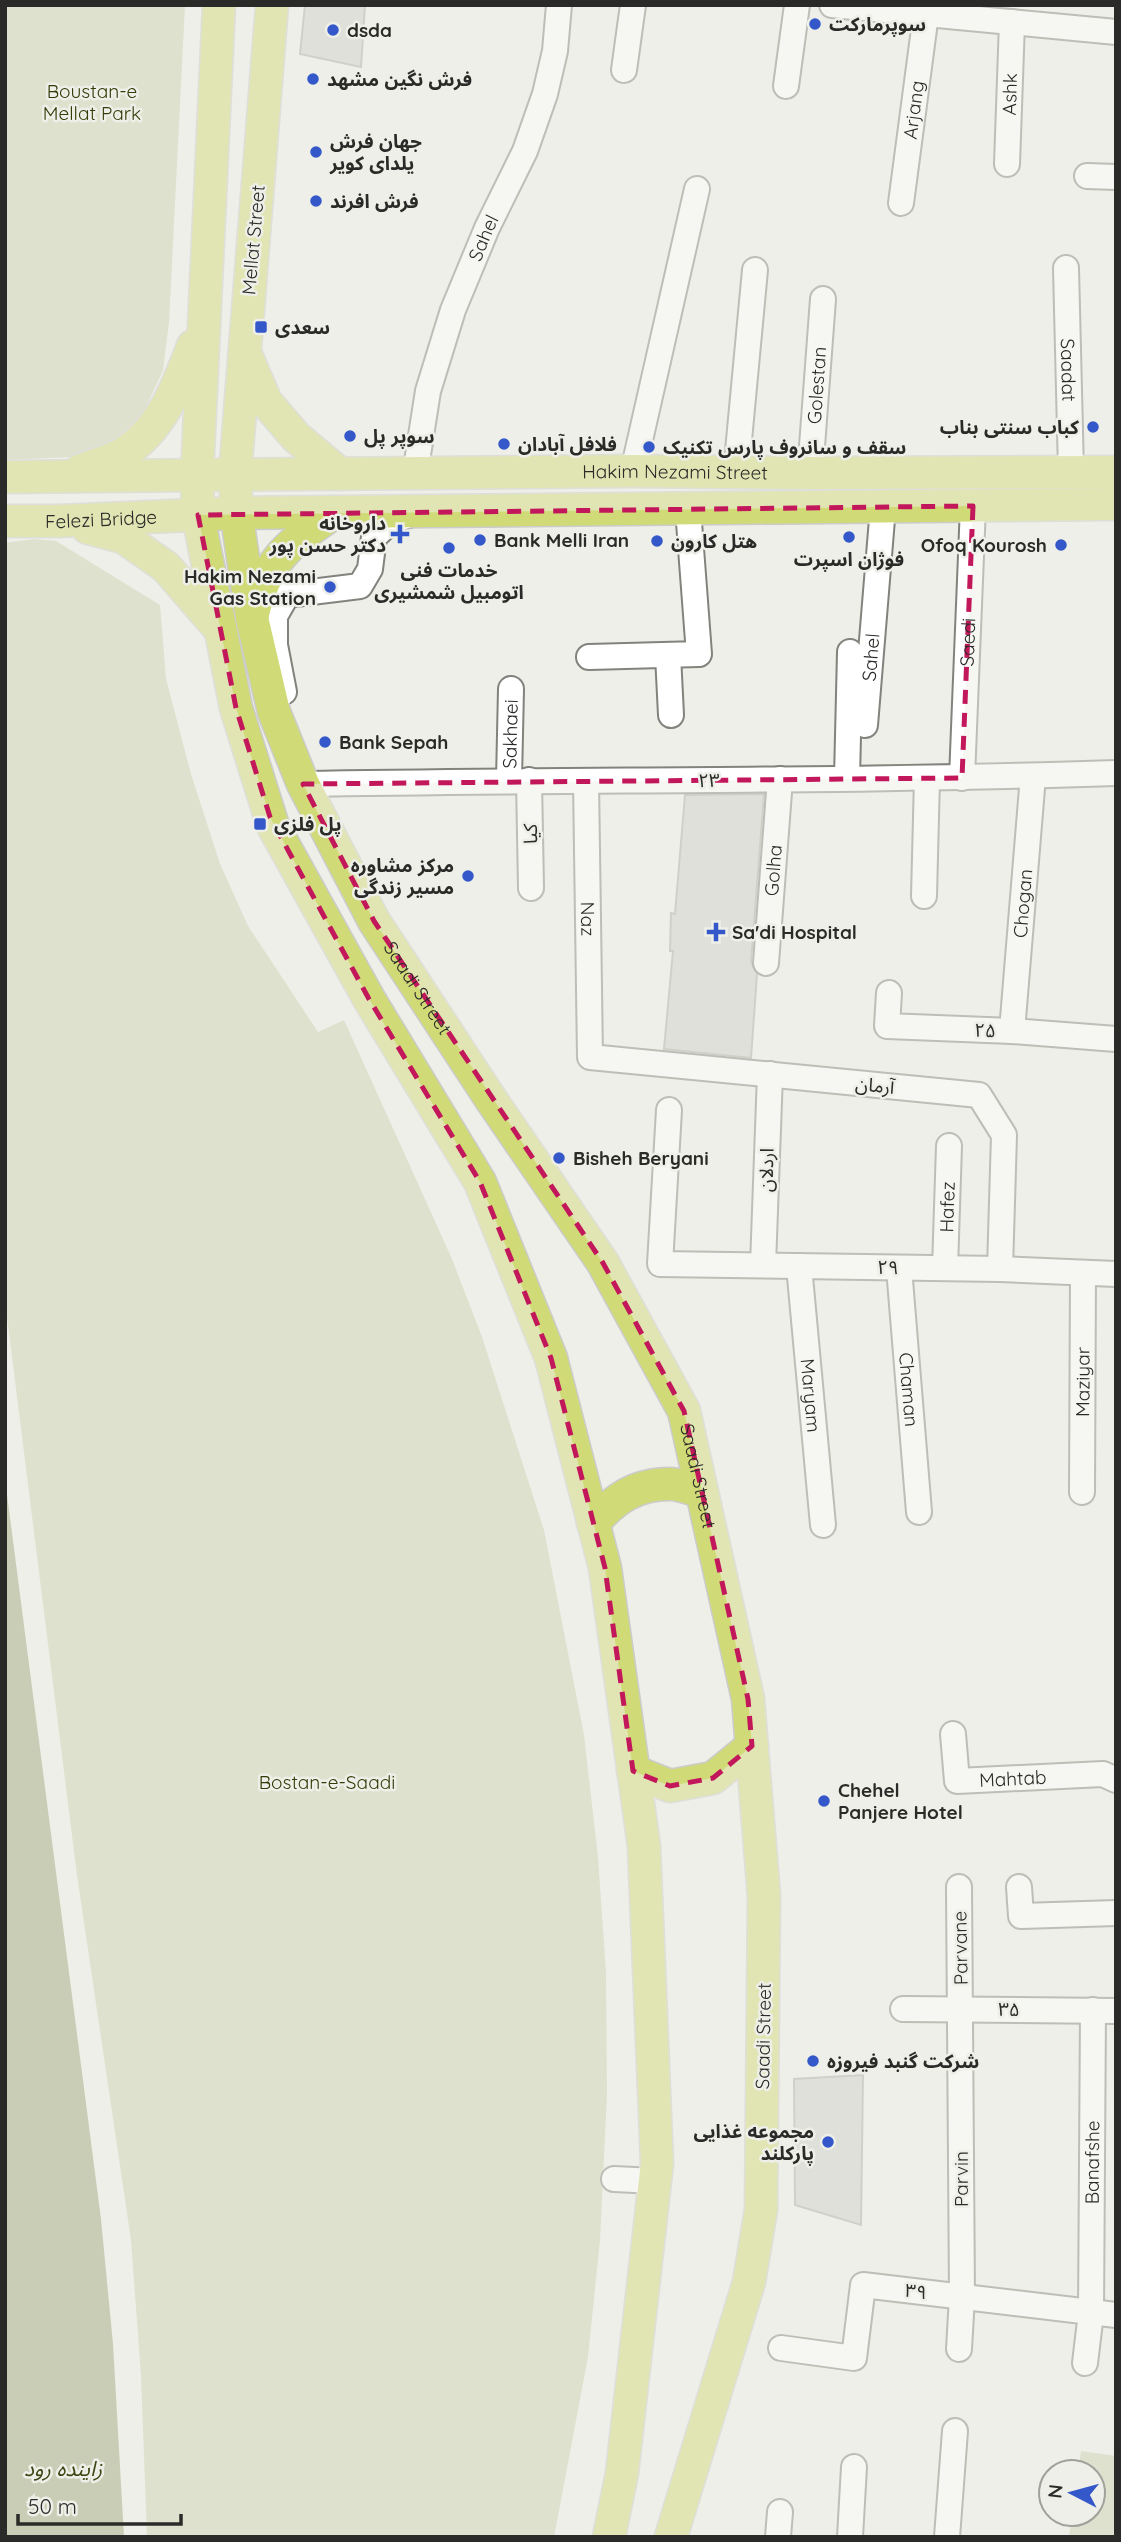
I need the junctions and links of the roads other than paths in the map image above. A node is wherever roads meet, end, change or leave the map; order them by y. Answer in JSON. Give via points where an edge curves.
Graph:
{"nodes":[{"id":1,"x":219,"y":5,"type":"edge"},
{"id":2,"x":272,"y":5,"type":"edge"},
{"id":3,"x":559,"y":5,"type":"edge"},
{"id":4,"x":633,"y":5,"type":"edge"},
{"id":5,"x":797,"y":5,"type":"edge"},
{"id":6,"x":832,"y":5,"type":"edge"},
{"id":7,"x":863,"y":7,"type":"edge"},
{"id":8,"x":926,"y":14,"type":"junction"},
{"id":9,"x":1074,"y":17,"type":"edge"},
{"id":10,"x":1012,"y":22,"type":"junction"},
{"id":11,"x":1116,"y":32,"type":"edge"},
{"id":12,"x":624,"y":71,"type":"dead end"},
{"id":13,"x":786,"y":86,"type":"dead end"},
{"id":14,"x":1007,"y":164,"type":"dead end"},
{"id":15,"x":1087,"y":176,"type":"dead end"},
{"id":16,"x":1116,"y":177,"type":"edge"},
{"id":17,"x":697,"y":188,"type":"dead end"},
{"id":18,"x":901,"y":203,"type":"dead end"},
{"id":19,"x":1066,"y":268,"type":"dead end"},
{"id":20,"x":755,"y":270,"type":"dead end"},
{"id":21,"x":823,"y":299,"type":"dead end"},
{"id":22,"x":203,"y":318,"type":"junction"},
{"id":23,"x":244,"y":351,"type":"junction"},
{"id":24,"x":633,"y":471,"type":"junction"},
{"id":25,"x":736,"y":472,"type":"junction"},
{"id":26,"x":1071,"y":472,"type":"junction"},
{"id":27,"x":1116,"y":472,"type":"edge"},
{"id":28,"x":810,"y":473,"type":"junction"},
{"id":29,"x":340,"y":474,"type":"junction"},
{"id":30,"x":415,"y":474,"type":"junction"},
{"id":31,"x":197,"y":475,"type":"junction"},
{"id":32,"x":235,"y":475,"type":"junction"},
{"id":33,"x":5,"y":477,"type":"edge"},
{"id":34,"x":63,"y":477,"type":"junction"},
{"id":35,"x":1116,"y":504,"type":"edge"},
{"id":36,"x":972,"y":506,"type":"junction"},
{"id":37,"x":883,"y":507,"type":"junction"},
{"id":38,"x":688,"y":509,"type":"junction"},
{"id":39,"x":335,"y":512,"type":"junction"},
{"id":40,"x":419,"y":512,"type":"junction"},
{"id":41,"x":237,"y":513,"type":"junction"},
{"id":42,"x":198,"y":515,"type":"junction"},
{"id":43,"x":5,"y":520,"type":"edge"},
{"id":44,"x":59,"y":521,"type":"junction"},
{"id":45,"x":252,"y":618,"type":"junction"},
{"id":46,"x":219,"y":628,"type":"junction"},
{"id":47,"x":850,"y":652,"type":"dead end"},
{"id":48,"x":668,"y":655,"type":"junction"},
{"id":49,"x":589,"y":657,"type":"dead end"},
{"id":50,"x":511,"y":689,"type":"dead end"},
{"id":51,"x":671,"y":715,"type":"dead end"},
{"id":52,"x":866,"y":725,"type":"dead end"},
{"id":53,"x":1116,"y":773,"type":"edge"},
{"id":54,"x":300,"y":774,"type":"junction"},
{"id":55,"x":1033,"y":776,"type":"junction"},
{"id":56,"x":847,"y":778,"type":"junction"},
{"id":57,"x":927,"y":778,"type":"junction"},
{"id":58,"x":962,"y":778,"type":"junction"},
{"id":59,"x":780,"y":779,"type":"junction"},
{"id":60,"x":519,"y":780,"type":"junction"},
{"id":61,"x":586,"y":781,"type":"junction"},
{"id":62,"x":531,"y":888,"type":"dead end"},
{"id":63,"x":924,"y":896,"type":"dead end"},
{"id":64,"x":766,"y":963,"type":"dead end"},
{"id":65,"x":890,"y":993,"type":"dead end"},
{"id":66,"x":1012,"y":1031,"type":"junction"},
{"id":67,"x":1116,"y":1039,"type":"edge"},
{"id":68,"x":590,"y":1057,"type":"joint"},
{"id":69,"x":770,"y":1074,"type":"junction"},
{"id":70,"x":669,"y":1110,"type":"dead end"},
{"id":71,"x":949,"y":1146,"type":"dead end"},
{"id":72,"x":763,"y":1265,"type":"junction"},
{"id":73,"x":799,"y":1266,"type":"junction"},
{"id":74,"x":899,"y":1268,"type":"junction"},
{"id":75,"x":945,"y":1268,"type":"junction"},
{"id":76,"x":1000,"y":1269,"type":"junction"},
{"id":77,"x":1083,"y":1273,"type":"junction"},
{"id":78,"x":1116,"y":1274,"type":"edge"},
{"id":79,"x":702,"y":1492,"type":"junction"},
{"id":80,"x":1082,"y":1492,"type":"dead end"},
{"id":81,"x":919,"y":1512,"type":"dead end"},
{"id":82,"x":593,"y":1523,"type":"junction"},
{"id":83,"x":823,"y":1525,"type":"dead end"},
{"id":84,"x":953,"y":1734,"type":"dead end"},
{"id":85,"x":752,"y":1746,"type":"junction"},
{"id":86,"x":633,"y":1771,"type":"junction"},
{"id":87,"x":1116,"y":1780,"type":"edge"},
{"id":88,"x":959,"y":1887,"type":"dead end"},
{"id":89,"x":1019,"y":1887,"type":"dead end"},
{"id":90,"x":1116,"y":1913,"type":"edge"},
{"id":91,"x":961,"y":2008,"type":"junction"},
{"id":92,"x":903,"y":2009,"type":"dead end"},
{"id":93,"x":1105,"y":2011,"type":"edge"},
{"id":94,"x":607,"y":2176,"type":"dead end"},
{"id":95,"x":655,"y":2181,"type":"junction"},
{"id":96,"x":962,"y":2297,"type":"junction"},
{"id":97,"x":1104,"y":2314,"type":"edge"},
{"id":98,"x":781,"y":2348,"type":"dead end"},
{"id":99,"x":959,"y":2349,"type":"dead end"},
{"id":100,"x":1084,"y":2363,"type":"dead end"},
{"id":101,"x":955,"y":2431,"type":"dead end"},
{"id":102,"x":854,"y":2467,"type":"dead end"},
{"id":103,"x":780,"y":2512,"type":"dead end"},
{"id":104,"x":609,"y":2537,"type":"edge"},
{"id":105,"x":671,"y":2537,"type":"edge"},
{"id":106,"x":778,"y":2537,"type":"edge"},
{"id":107,"x":850,"y":2537,"type":"edge"},
{"id":108,"x":947,"y":2537,"type":"edge"}],
"edges":[{"from":1,"to":22,"type":"main road"},
{"from":2,"to":23,"type":"main road","name":"Mellat Street"},
{"from":3,"to":30,"type":"street","name":"Sahel","via":[[555,51],[525,152],[453,310],[428,391]]},
{"from":4,"to":12,"type":"street"},
{"from":5,"to":13,"type":"street"},
{"from":6,"to":7,"type":"street"},
{"from":7,"to":8,"type":"street"},
{"from":8,"to":10,"type":"street"},
{"from":8,"to":18,"type":"street","name":"Arjang"},
{"from":9,"to":10,"type":"street"},
{"from":9,"to":11,"type":"street"},
{"from":10,"to":14,"type":"street","name":"Ashk"},
{"from":15,"to":16,"type":"street"},
{"from":17,"to":24,"type":"street"},
{"from":19,"to":26,"type":"street","name":"Saadat"},
{"from":20,"to":25,"type":"street"},
{"from":21,"to":28,"type":"street","name":"Golestan"},
{"from":22,"to":31,"type":"main road"},
{"from":22,"to":34,"type":"main road","via":[[176,391],[145,437],[121,454]]},
{"from":23,"to":29,"type":"main road","via":[[266,402],[296,437]]},
{"from":23,"to":32,"type":"main road","name":"Mellat Street"},
{"from":24,"to":25,"type":"main road","name":"Hakim Nezami Street"},
{"from":24,"to":30,"type":"main road","name":"Hakim Nezami Street"},
{"from":25,"to":28,"type":"main road","name":"Hakim Nezami Street"},
{"from":26,"to":27,"type":"main road","name":"Hakim Nezami Street"},
{"from":26,"to":28,"type":"main road","name":"Hakim Nezami Street"},
{"from":29,"to":30,"type":"main road","name":"Hakim Nezami Street"},
{"from":29,"to":32,"type":"main road","name":"Hakim Nezami Street"},
{"from":31,"to":32,"type":"main road","name":"Hakim Nezami Street"},
{"from":31,"to":34,"type":"main road"},
{"from":31,"to":42,"type":"main road"},
{"from":32,"to":41,"type":"main road","name":"Mellat Street"},
{"from":33,"to":34,"type":"main road"},
{"from":35,"to":36,"type":"main road","name":"Hakim Nezami Street"},
{"from":36,"to":37,"type":"main road","name":"Hakim Nezami Street"},
{"from":36,"to":58,"type":"street","name":"Saedi"},
{"from":37,"to":38,"type":"main road","name":"Hakim Nezami Street"},
{"from":37,"to":52,"type":"street","name":"Sahel"},
{"from":38,"to":40,"type":"main road","name":"Hakim Nezami Street"},
{"from":38,"to":48,"type":"street","via":[[699,654]]},
{"from":39,"to":40,"type":"main road","name":"Hakim Nezami Street"},
{"from":39,"to":41,"type":"main road","name":"Hakim Nezami Street"},
{"from":39,"to":45,"type":"main road","via":[[302,535],[273,564],[258,591]]},
{"from":40,"to":54,"type":"street","via":[[391,522],[374,537],[370,569],[360,586],[287,594],[275,616],[275,645]]},
{"from":41,"to":42,"type":"main road","name":"Felezi Bridge"},
{"from":41,"to":45,"type":"main road","name":"Saadi Street"},
{"from":42,"to":44,"type":"main road","name":"Felezi Bridge"},
{"from":42,"to":46,"type":"main road"},
{"from":43,"to":44,"type":"main road","name":"Felezi Bridge"},
{"from":44,"to":46,"type":"main road","via":[[123,537],[166,567]]},
{"from":45,"to":54,"type":"main road","name":"Saadi Street","via":[[274,712]]},
{"from":46,"to":82,"type":"main road","via":[[236,708],[273,826],[369,999],[480,1182],[551,1358]]},
{"from":47,"to":56,"type":"street"},
{"from":48,"to":49,"type":"street"},
{"from":48,"to":51,"type":"street"},
{"from":50,"to":60,"type":"street","name":"Sakhaei"},
{"from":53,"to":55,"type":"street","name":"۲۳"},
{"from":54,"to":60,"type":"street","name":"۲۳"},
{"from":54,"to":79,"type":"main road","name":"Saadi Street","via":[[374,921],[603,1263],[684,1411]]},
{"from":55,"to":58,"type":"street","name":"۲۳"},
{"from":55,"to":66,"type":"street","name":"Chogan"},
{"from":56,"to":57,"type":"street","name":"۲۳"},
{"from":56,"to":59,"type":"street","name":"۲۳"},
{"from":57,"to":58,"type":"street","name":"۲۳"},
{"from":57,"to":63,"type":"street"},
{"from":59,"to":61,"type":"street","name":"۲۳"},
{"from":59,"to":64,"type":"street","name":"Golha"},
{"from":60,"to":61,"type":"street","name":"۲۳"},
{"from":60,"to":62,"type":"street","name":"کیا"},
{"from":61,"to":68,"type":"street","name":"Naz"},
{"from":65,"to":66,"type":"street","name":"۲۵","via":[[887,1026]]},
{"from":66,"to":67,"type":"street","name":"۲۵"},
{"from":68,"to":69,"type":"street","name":"آرمان"},
{"from":69,"to":72,"type":"street","name":"اردلان"},
{"from":69,"to":76,"type":"street","name":"آرمان","via":[[979,1095],[1004,1135]]},
{"from":70,"to":72,"type":"street","name":"۲۹","via":[[660,1264]]},
{"from":71,"to":75,"type":"street","name":"Hafez"},
{"from":72,"to":73,"type":"street","name":"۲۹"},
{"from":73,"to":74,"type":"street","name":"۲۹"},
{"from":73,"to":83,"type":"street","name":"Maryam"},
{"from":74,"to":75,"type":"street","name":"۲۹"},
{"from":74,"to":81,"type":"street","name":"Chaman"},
{"from":75,"to":76,"type":"street","name":"۲۹"},
{"from":76,"to":77,"type":"street","name":"۲۹"},
{"from":77,"to":78,"type":"street","name":"۲۹"},
{"from":77,"to":80,"type":"street","name":"Maziyar"},
{"from":79,"to":82,"type":"main road","via":[[671,1483],[637,1489],[613,1501]]},
{"from":79,"to":85,"type":"main road","name":"Saadi Street","via":[[748,1699]]},
{"from":82,"to":86,"type":"main road","via":[[605,1568]]},
{"from":84,"to":87,"type":"street","name":"Mahtab","via":[[957,1782],[1103,1774]]},
{"from":85,"to":86,"type":"main road","via":[[713,1778],[670,1786]]},
{"from":85,"to":105,"type":"main road","name":"Saadi Street","via":[[764,1896],[761,2210],[749,2282]]},
{"from":86,"to":95,"type":"main road","via":[[644,1846]]},
{"from":88,"to":91,"type":"street","name":"Parvane"},
{"from":89,"to":90,"type":"street","via":[[1021,1916]]},
{"from":91,"to":92,"type":"street","name":"۳۵"},
{"from":91,"to":93,"type":"street","name":"۳۵"},
{"from":91,"to":96,"type":"street","name":"Parvin"},
{"from":93,"to":97,"type":"street","name":"Banafshe"},
{"from":94,"to":95,"type":"street"},
{"from":95,"to":104,"type":"main road","via":[[622,2473]]},
{"from":96,"to":97,"type":"street","name":"۳۹"},
{"from":96,"to":98,"type":"street","name":"۳۹","via":[[863,2285],[854,2358]]},
{"from":96,"to":99,"type":"street","name":"Parvin"},
{"from":97,"to":100,"type":"street","name":"Banafshe"},
{"from":101,"to":108,"type":"street"},
{"from":102,"to":107,"type":"street"},
{"from":103,"to":106,"type":"street"}]}
